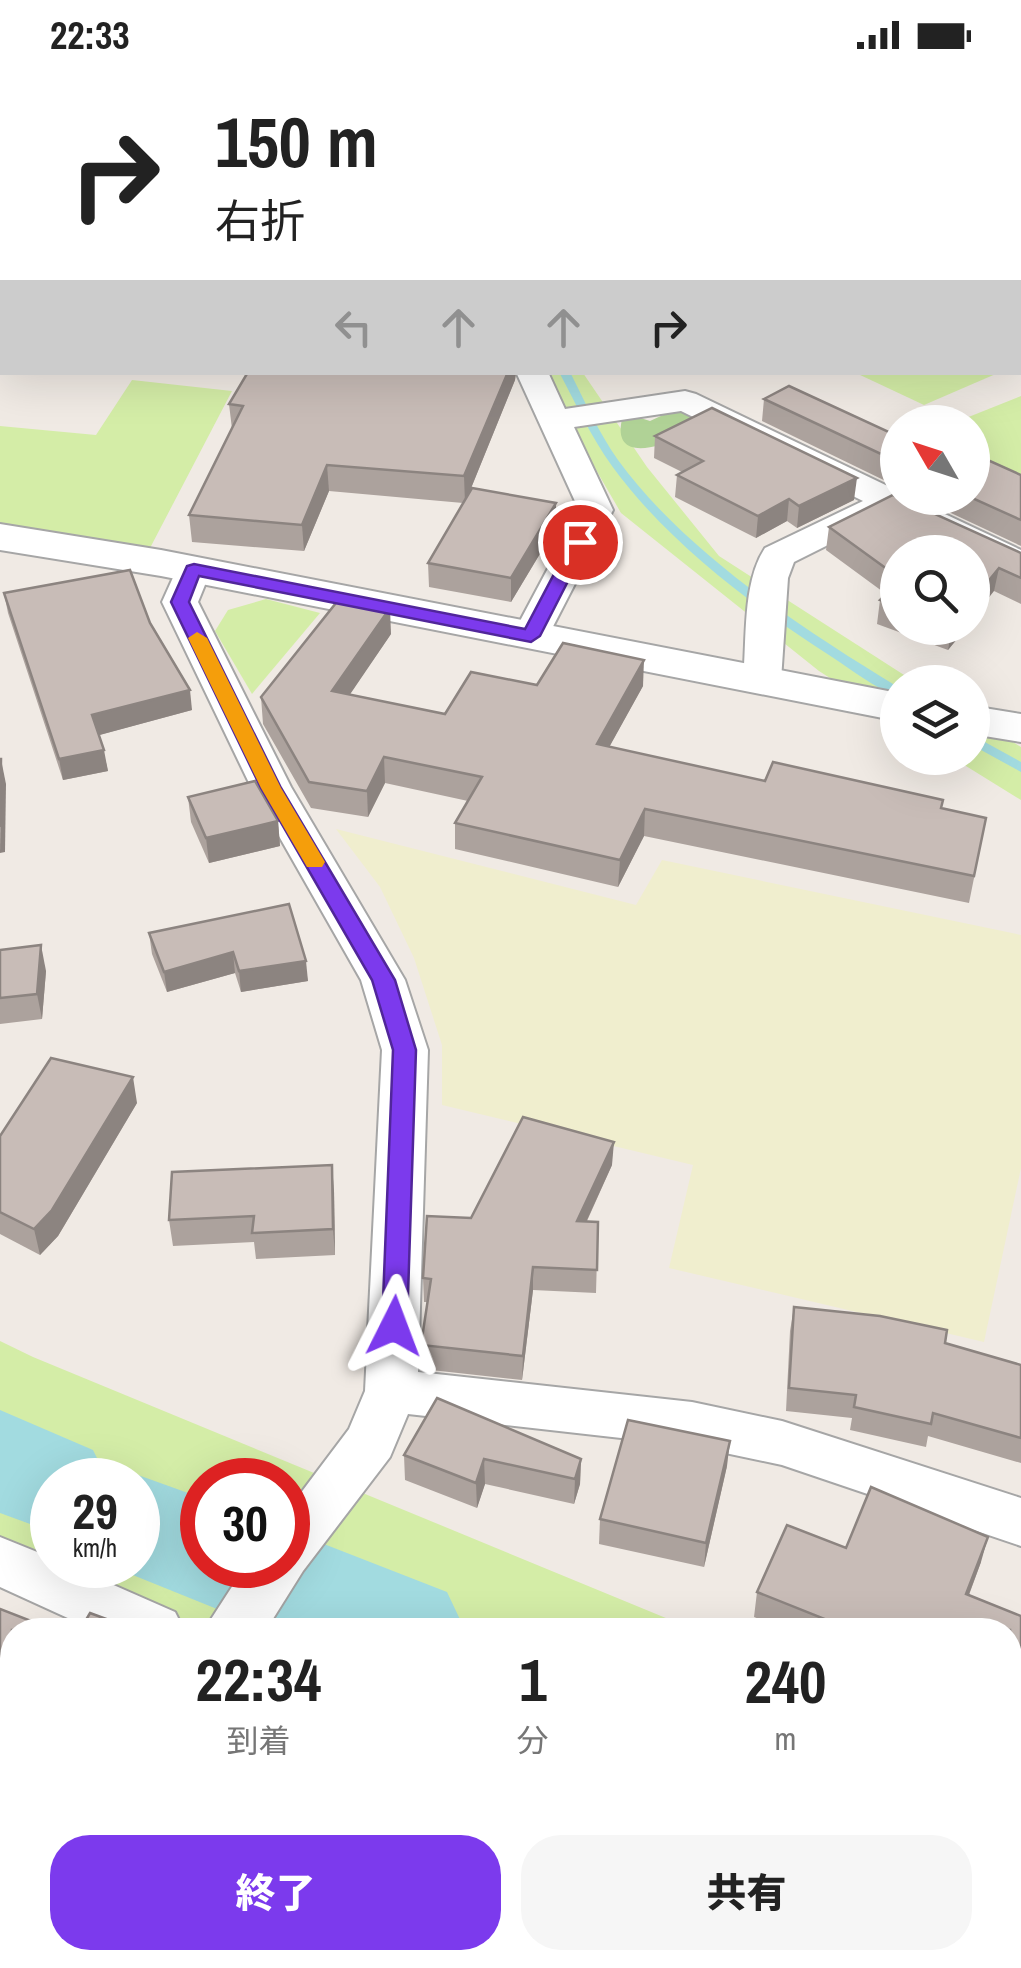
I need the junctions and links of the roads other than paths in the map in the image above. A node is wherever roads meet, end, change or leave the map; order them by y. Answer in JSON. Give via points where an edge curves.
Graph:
{"nodes":[{"id":1,"x":534,"y":375,"type":"edge"},
{"id":2,"x":690,"y":387,"type":"edge"},
{"id":3,"x":559,"y":419,"type":"junction"},
{"id":4,"x":880,"y":496,"type":"edge"},
{"id":5,"x":880,"y":505,"type":"edge"},
{"id":6,"x":918,"y":515,"type":"edge"},
{"id":7,"x":0,"y":537,"type":"edge"},
{"id":8,"x":1021,"y":564,"type":"edge"},
{"id":9,"x":194,"y":570,"type":"junction"},
{"id":10,"x":531,"y":636,"type":"junction"},
{"id":11,"x":762,"y":680,"type":"junction"},
{"id":12,"x":880,"y":703,"type":"edge"},
{"id":13,"x":391,"y":1391,"type":"junction"},
{"id":14,"x":310,"y":1520,"type":"edge"},
{"id":15,"x":1021,"y":1522,"type":"edge"},
{"id":16,"x":0,"y":1561,"type":"edge"},
{"id":17,"x":262,"y":1588,"type":"edge"},
{"id":18,"x":128,"y":1618,"type":"edge"},
{"id":19,"x":242,"y":1618,"type":"edge"}],
"edges":[{"from":1,"to":3,"type":"street"},
{"from":2,"to":3,"type":"street","via":[[612,412]]},
{"from":2,"to":4,"type":"street"},
{"from":3,"to":10,"type":"street","via":[[596,510]]},
{"from":5,"to":11,"type":"street","via":[[778,556],[770,578]]},
{"from":6,"to":8,"type":"street"},
{"from":7,"to":9,"type":"street"},
{"from":9,"to":10,"type":"street"},
{"from":9,"to":13,"type":"street","via":[[180,602],[271,788],[384,980],[405,1050]]},
{"from":10,"to":11,"type":"street"},
{"from":11,"to":12,"type":"street"},
{"from":13,"to":14,"type":"street","via":[[371,1441]]},
{"from":13,"to":15,"type":"street","via":[[692,1424],[764,1439]]},
{"from":16,"to":18,"type":"street"},
{"from":17,"to":19,"type":"street"}]}
